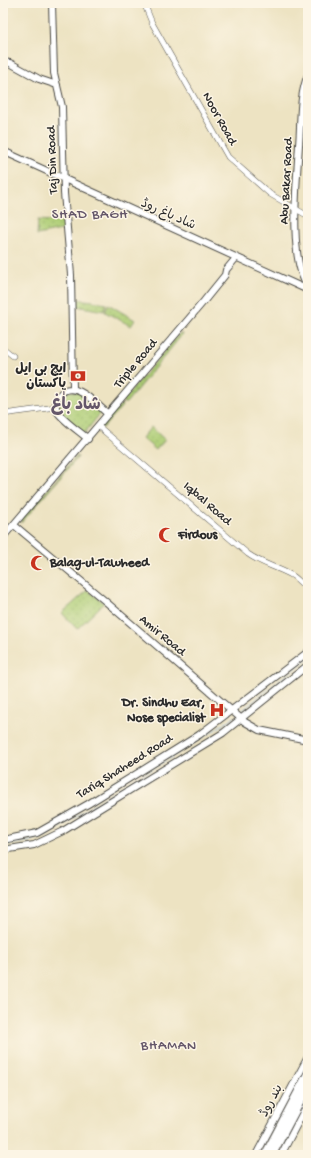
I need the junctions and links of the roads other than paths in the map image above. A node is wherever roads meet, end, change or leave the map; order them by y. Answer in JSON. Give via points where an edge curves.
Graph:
{"nodes":[{"id":1,"x":52,"y":3,"type":"edge"},
{"id":2,"x":144,"y":3,"type":"edge"},
{"id":3,"x":3,"y":62,"type":"edge"},
{"id":4,"x":308,"y":75,"type":"edge"},
{"id":5,"x":308,"y":84,"type":"edge"},
{"id":6,"x":57,"y":85,"type":"junction"},
{"id":7,"x":3,"y":151,"type":"edge"},
{"id":8,"x":63,"y":180,"type":"junction"},
{"id":9,"x":297,"y":208,"type":"junction"},
{"id":10,"x":308,"y":216,"type":"edge"},
{"id":11,"x":236,"y":258,"type":"junction"},
{"id":12,"x":308,"y":280,"type":"edge"},
{"id":13,"x":308,"y":289,"type":"edge"},
{"id":14,"x":3,"y":348,"type":"edge"},
{"id":15,"x":13,"y":356,"type":"dead end"},
{"id":16,"x":73,"y":389,"type":"junction"},
{"id":17,"x":56,"y":407,"type":"junction"},
{"id":18,"x":3,"y":414,"type":"edge"},
{"id":19,"x":108,"y":414,"type":"junction"},
{"id":20,"x":98,"y":426,"type":"junction"},
{"id":21,"x":88,"y":439,"type":"junction"},
{"id":22,"x":14,"y":525,"type":"junction"},
{"id":23,"x":3,"y":537,"type":"edge"},
{"id":24,"x":308,"y":587,"type":"edge"},
{"id":25,"x":308,"y":652,"type":"edge"},
{"id":26,"x":308,"y":665,"type":"edge"},
{"id":27,"x":233,"y":712,"type":"junction"},
{"id":28,"x":240,"y":718,"type":"junction"},
{"id":29,"x":308,"y":740,"type":"edge"},
{"id":30,"x":3,"y":840,"type":"edge"},
{"id":31,"x":3,"y":850,"type":"edge"},
{"id":32,"x":308,"y":1057,"type":"edge"},
{"id":33,"x":308,"y":1073,"type":"edge"},
{"id":34,"x":308,"y":1087,"type":"edge"},
{"id":35,"x":308,"y":1103,"type":"edge"},
{"id":36,"x":256,"y":1155,"type":"edge"},
{"id":37,"x":265,"y":1155,"type":"edge"},
{"id":38,"x":272,"y":1155,"type":"edge"},
{"id":39,"x":281,"y":1155,"type":"edge"}],
"edges":[{"from":1,"to":6,"type":"main road","name":"Taj Din Road","via":[[54,73]]},
{"from":2,"to":9,"type":"street","name":"Noor Road","via":[[152,23],[228,157],[270,194]]},
{"from":3,"to":6,"type":"main road"},
{"from":4,"to":9,"type":"main road","name":"Abu Bakar Road","via":[[302,101]]},
{"from":5,"to":9,"type":"main road","name":"Abu Bakar Road"},
{"from":6,"to":8,"type":"main road","name":"Taj Din Road","via":[[62,107]]},
{"from":7,"to":8,"type":"main road","name":"شاد باغ روڈ"},
{"from":8,"to":11,"type":"main road","name":"شاد باغ روڈ"},
{"from":8,"to":16,"type":"main road","name":"Taj Din Road","via":[[71,275]]},
{"from":9,"to":10,"type":"street","name":"Noor Road"},
{"from":9,"to":12,"type":"main road","name":"Abu Bakar Road","via":[[298,232]]},
{"from":9,"to":13,"type":"main road","name":"Abu Bakar Road","via":[[295,232],[298,255]]},
{"from":11,"to":13,"type":"main road","name":"شاد باغ روڈ"},
{"from":11,"to":19,"type":"main road","name":"Triple Road","via":[[225,275]]},
{"from":14,"to":15,"type":"street"},
{"from":16,"to":17,"type":"main road","via":[[65,390],[59,396]]},
{"from":16,"to":19,"type":"main road","via":[[80,391]]},
{"from":17,"to":18,"type":"street"},
{"from":17,"to":21,"type":"main road","via":[[60,415]]},
{"from":19,"to":20,"type":"main road","name":"Triple Road"},
{"from":20,"to":21,"type":"main road","name":"Triple Road"},
{"from":20,"to":24,"type":"street","name":"Iqbal Road","via":[[248,554]]},
{"from":21,"to":22,"type":"main road","name":"Triple Road"},
{"from":22,"to":23,"type":"main road","name":"Triple Road"},
{"from":22,"to":27,"type":"main road","name":"Amir Road"},
{"from":25,"to":27,"type":"main road","name":"Tariq Shaheed Road"},
{"from":26,"to":28,"type":"main road","name":"Tariq Shaheed Road"},
{"from":27,"to":28,"type":"main road","name":"Amir Road"},
{"from":27,"to":30,"type":"main road","name":"Tariq Shaheed Road","via":[[44,829],[32,835]]},
{"from":28,"to":29,"type":"main road","name":"Amir Road","via":[[259,730]]},
{"from":28,"to":31,"type":"main road","name":"Tariq Shaheed Road","via":[[207,743],[48,839],[27,847]]},
{"from":32,"to":36,"type":"main road","name":"بند روڈ"},
{"from":33,"to":37,"type":"highway"},
{"from":34,"to":38,"type":"highway"},
{"from":35,"to":39,"type":"main road"}]}
